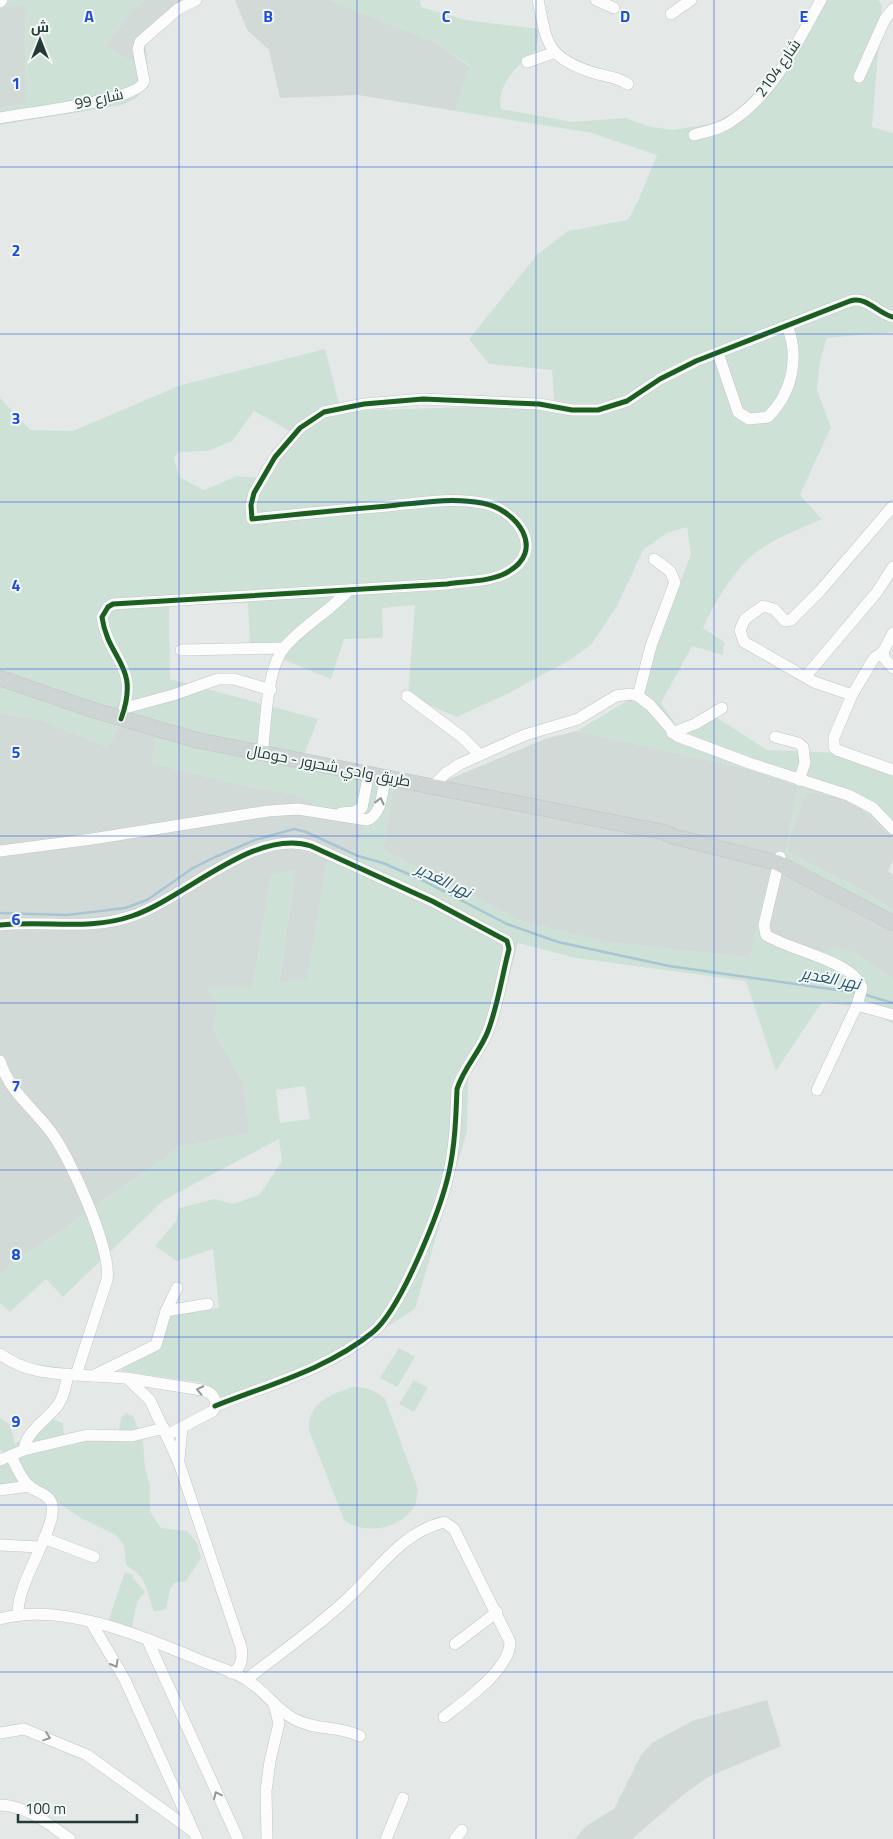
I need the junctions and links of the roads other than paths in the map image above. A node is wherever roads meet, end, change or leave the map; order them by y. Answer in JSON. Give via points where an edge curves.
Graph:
{"nodes":[{"id":1,"x":196,"y":0,"type":"edge"},
{"id":2,"x":538,"y":0,"type":"edge"},
{"id":3,"x":596,"y":0,"type":"edge"},
{"id":4,"x":692,"y":0,"type":"edge"},
{"id":5,"x":822,"y":0,"type":"edge"},
{"id":6,"x":614,"y":8,"type":"dead end"},
{"id":7,"x":893,"y":9,"type":"edge"},
{"id":8,"x":671,"y":14,"type":"dead end"},
{"id":9,"x":554,"y":53,"type":"junction"},
{"id":10,"x":527,"y":62,"type":"dead end"},
{"id":11,"x":859,"y":77,"type":"dead end"},
{"id":12,"x":628,"y":84,"type":"dead end"},
{"id":13,"x":0,"y":118,"type":"edge"},
{"id":14,"x":694,"y":135,"type":"dead end"},
{"id":15,"x":893,"y":317,"type":"edge"},
{"id":16,"x":787,"y":326,"type":"junction"},
{"id":17,"x":718,"y":353,"type":"junction"},
{"id":18,"x":893,"y":506,"type":"edge"},
{"id":19,"x":654,"y":559,"type":"dead end"},
{"id":20,"x":893,"y":567,"type":"edge"},
{"id":21,"x":348,"y":591,"type":"junction"},
{"id":22,"x":893,"y":633,"type":"edge"},
{"id":23,"x":284,"y":648,"type":"junction"},
{"id":24,"x":181,"y":650,"type":"dead end"},
{"id":25,"x":883,"y":652,"type":"junction"},
{"id":26,"x":893,"y":668,"type":"edge"},
{"id":27,"x":806,"y":676,"type":"junction"},
{"id":28,"x":0,"y":678,"type":"edge"},
{"id":29,"x":271,"y":690,"type":"junction"},
{"id":30,"x":407,"y":696,"type":"dead end"},
{"id":31,"x":638,"y":696,"type":"junction"},
{"id":32,"x":852,"y":696,"type":"junction"},
{"id":33,"x":722,"y":708,"type":"dead end"},
{"id":34,"x":123,"y":714,"type":"junction"},
{"id":35,"x":672,"y":733,"type":"junction"},
{"id":36,"x":775,"y":737,"type":"dead end"},
{"id":37,"x":262,"y":754,"type":"junction"},
{"id":38,"x":480,"y":755,"type":"junction"},
{"id":39,"x":893,"y":770,"type":"edge"},
{"id":40,"x":368,"y":773,"type":"junction"},
{"id":41,"x":385,"y":776,"type":"junction"},
{"id":42,"x":799,"y":780,"type":"junction"},
{"id":43,"x":433,"y":786,"type":"junction"},
{"id":44,"x":331,"y":814,"type":"junction"},
{"id":45,"x":893,"y":829,"type":"edge"},
{"id":46,"x":0,"y":851,"type":"edge"},
{"id":47,"x":779,"y":860,"type":"junction"},
{"id":48,"x":891,"y":918,"type":"edge"},
{"id":49,"x":0,"y":925,"type":"edge"},
{"id":50,"x":858,"y":1003,"type":"junction"},
{"id":51,"x":893,"y":1015,"type":"edge"},
{"id":52,"x":0,"y":1061,"type":"edge"},
{"id":53,"x":817,"y":1090,"type":"dead end"},
{"id":54,"x":177,"y":1288,"type":"dead end"},
{"id":55,"x":208,"y":1304,"type":"dead end"},
{"id":56,"x":166,"y":1311,"type":"junction"},
{"id":57,"x":0,"y":1354,"type":"edge"},
{"id":58,"x":72,"y":1374,"type":"junction"},
{"id":59,"x":94,"y":1376,"type":"junction"},
{"id":60,"x":126,"y":1378,"type":"junction"},
{"id":61,"x":158,"y":1383,"type":"junction"},
{"id":62,"x":147,"y":1396,"type":"junction"},
{"id":63,"x":215,"y":1406,"type":"junction"},
{"id":64,"x":182,"y":1428,"type":"junction"},
{"id":65,"x":165,"y":1431,"type":"junction"},
{"id":66,"x":24,"y":1450,"type":"junction"},
{"id":67,"x":6,"y":1458,"type":"edge"},
{"id":68,"x":179,"y":1463,"type":"junction"},
{"id":69,"x":29,"y":1486,"type":"junction"},
{"id":70,"x":0,"y":1490,"type":"edge"},
{"id":71,"x":42,"y":1542,"type":"junction"},
{"id":72,"x":0,"y":1545,"type":"edge"},
{"id":73,"x":94,"y":1558,"type":"dead end"},
{"id":74,"x":497,"y":1612,"type":"junction"},
{"id":75,"x":18,"y":1615,"type":"junction"},
{"id":76,"x":0,"y":1619,"type":"edge"},
{"id":77,"x":91,"y":1622,"type":"junction"},
{"id":78,"x":147,"y":1639,"type":"junction"},
{"id":79,"x":456,"y":1644,"type":"dead end"},
{"id":80,"x":231,"y":1673,"type":"junction"},
{"id":81,"x":247,"y":1679,"type":"junction"},
{"id":82,"x":274,"y":1704,"type":"junction"},
{"id":83,"x":444,"y":1717,"type":"dead end"},
{"id":84,"x":0,"y":1733,"type":"edge"},
{"id":85,"x":360,"y":1736,"type":"dead end"},
{"id":86,"x":403,"y":1798,"type":"dead end"},
{"id":87,"x":0,"y":1805,"type":"edge"},
{"id":88,"x":194,"y":1835,"type":"edge"},
{"id":89,"x":70,"y":1839,"type":"edge"},
{"id":90,"x":238,"y":1839,"type":"edge"},
{"id":91,"x":267,"y":1839,"type":"edge"},
{"id":92,"x":386,"y":1839,"type":"edge"}],
"edges":[{"from":1,"to":13,"type":"street","name":"شارع 99","via":[[178,9],[140,42],[138,49],[144,81],[135,91]]},
{"from":2,"to":9,"type":"street","via":[[546,37]]},
{"from":3,"to":6,"type":"street"},
{"from":4,"to":8,"type":"street"},
{"from":5,"to":14,"type":"street","name":"شارع 2104","via":[[765,91],[734,120],[720,128]]},
{"from":7,"to":11,"type":"street","via":[[885,19]]},
{"from":9,"to":10,"type":"street"},
{"from":9,"to":12,"type":"street","via":[[574,66],[611,75]]},
{"from":15,"to":16,"type":"street","via":[[856,299]]},
{"from":16,"to":17,"type":"street"},
{"from":16,"to":17,"type":"street","via":[[793,344],[791,375],[784,398],[768,417],[749,420],[738,412]]},
{"from":17,"to":21,"type":"street","via":[[668,374],[627,401],[598,410],[423,399],[341,407],[312,419],[275,457],[254,493],[252,519],[466,501],[505,511],[520,524],[525,538],[524,555],[519,563],[496,577]]},
{"from":18,"to":27,"type":"street","via":[[791,620],[785,621],[774,609],[763,606],[741,625],[740,635],[744,642]]},
{"from":19,"to":31,"type":"street","via":[[673,574],[675,582],[651,646]]},
{"from":20,"to":27,"type":"street","via":[[877,592]]},
{"from":21,"to":23,"type":"street"},
{"from":21,"to":34,"type":"street","via":[[123,602],[108,607],[102,617],[103,624],[128,679]]},
{"from":22,"to":25,"type":"street"},
{"from":23,"to":24,"type":"street"},
{"from":23,"to":29,"type":"street","via":[[275,666]]},
{"from":25,"to":26,"type":"street"},
{"from":25,"to":32,"type":"street","via":[[874,658]]},
{"from":27,"to":32,"type":"street"},
{"from":28,"to":34,"type":"main road","name":"طريق وادي شحرور - حومال"},
{"from":29,"to":34,"type":"street","via":[[234,679],[218,679]]},
{"from":29,"to":37,"type":"street"},
{"from":30,"to":38,"type":"street","via":[[462,737]]},
{"from":31,"to":35,"type":"street","via":[[654,709]]},
{"from":31,"to":38,"type":"street","via":[[616,696],[578,719],[525,735]]},
{"from":32,"to":39,"type":"street","via":[[834,737],[836,750]]},
{"from":33,"to":35,"type":"street"},
{"from":34,"to":37,"type":"main road","name":"طريق وادي شحرور - حومال","via":[[196,740]]},
{"from":35,"to":42,"type":"street"},
{"from":36,"to":42,"type":"street","via":[[803,747],[805,764]]},
{"from":37,"to":40,"type":"main road","name":"طريق وادي شحرور - حومال"},
{"from":38,"to":43,"type":"street","via":[[450,769]]},
{"from":40,"to":41,"type":"main road","name":"طريق وادي شحرور - حومال"},
{"from":40,"to":44,"type":"street","via":[[362,808]]},
{"from":41,"to":43,"type":"main road","name":"طريق وادي شحرور - حومال"},
{"from":44,"to":41,"type":"street","one_way":true,"via":[[357,820],[374,817]]},
{"from":42,"to":45,"type":"street","via":[[860,800],[873,808]]},
{"from":43,"to":47,"type":"main road","name":"طريق وادي شحرور - حومال","via":[[725,845]]},
{"from":44,"to":46,"type":"street","via":[[298,809],[268,811]]},
{"from":47,"to":48,"type":"main road","name":"طريق وادي شحرور - حومال"},
{"from":47,"to":50,"type":"street","via":[[764,925],[766,936],[820,957],[857,979],[862,988]]},
{"from":49,"to":63,"type":"street","via":[[84,924],[130,917],[163,902],[233,861],[292,841],[312,846],[432,901],[507,941],[509,949],[493,1018],[457,1089],[449,1172],[424,1242],[392,1312],[373,1332],[342,1352],[291,1378]]},
{"from":50,"to":51,"type":"street"},
{"from":50,"to":53,"type":"street"},
{"from":52,"to":58,"type":"street","via":[[12,1088],[52,1133],[104,1246],[107,1280]]},
{"from":54,"to":56,"type":"street"},
{"from":55,"to":56,"type":"street"},
{"from":56,"to":59,"type":"street","via":[[156,1345]]},
{"from":57,"to":58,"type":"street","via":[[26,1368]]},
{"from":58,"to":59,"type":"street"},
{"from":58,"to":66,"type":"street","via":[[58,1405],[28,1437]]},
{"from":59,"to":60,"type":"street"},
{"from":60,"to":61,"type":"street"},
{"from":60,"to":62,"type":"street"},
{"from":61,"to":62,"type":"street","via":[[149,1389]]},
{"from":63,"to":61,"type":"street","one_way":true,"via":[[212,1395],[206,1391]]},
{"from":62,"to":65,"type":"street"},
{"from":63,"to":64,"type":"street","via":[[210,1413]]},
{"from":64,"to":65,"type":"street"},
{"from":64,"to":68,"type":"street"},
{"from":65,"to":66,"type":"street","via":[[132,1436],[87,1435]]},
{"from":65,"to":68,"type":"street"},
{"from":66,"to":67,"type":"street"},
{"from":67,"to":69,"type":"street"},
{"from":68,"to":80,"type":"street","via":[[242,1647],[242,1662]]},
{"from":69,"to":70,"type":"street"},
{"from":69,"to":71,"type":"street","via":[[48,1498],[52,1506],[52,1516]]},
{"from":71,"to":72,"type":"street"},
{"from":71,"to":73,"type":"street"},
{"from":71,"to":75,"type":"street"},
{"from":74,"to":79,"type":"street"},
{"from":74,"to":81,"type":"street","via":[[454,1529],[448,1523],[437,1524],[414,1535],[380,1563],[348,1600]]},
{"from":74,"to":83,"type":"street","via":[[510,1642],[508,1652],[491,1677]]},
{"from":75,"to":76,"type":"street"},
{"from":75,"to":77,"type":"street","via":[[58,1614]]},
{"from":77,"to":78,"type":"street"},
{"from":77,"to":88,"type":"street","one_way":true,"via":[[125,1680]]},
{"from":78,"to":80,"type":"street"},
{"from":90,"to":78,"type":"street","one_way":true},
{"from":80,"to":81,"type":"street"},
{"from":81,"to":82,"type":"street"},
{"from":82,"to":85,"type":"street","via":[[300,1722]]},
{"from":82,"to":91,"type":"street","via":[[279,1722],[266,1791]]},
{"from":84,"to":88,"type":"street","one_way":true,"via":[[24,1729],[87,1755]]},
{"from":86,"to":92,"type":"street"},
{"from":87,"to":89,"type":"street","via":[[27,1810]]}]}
